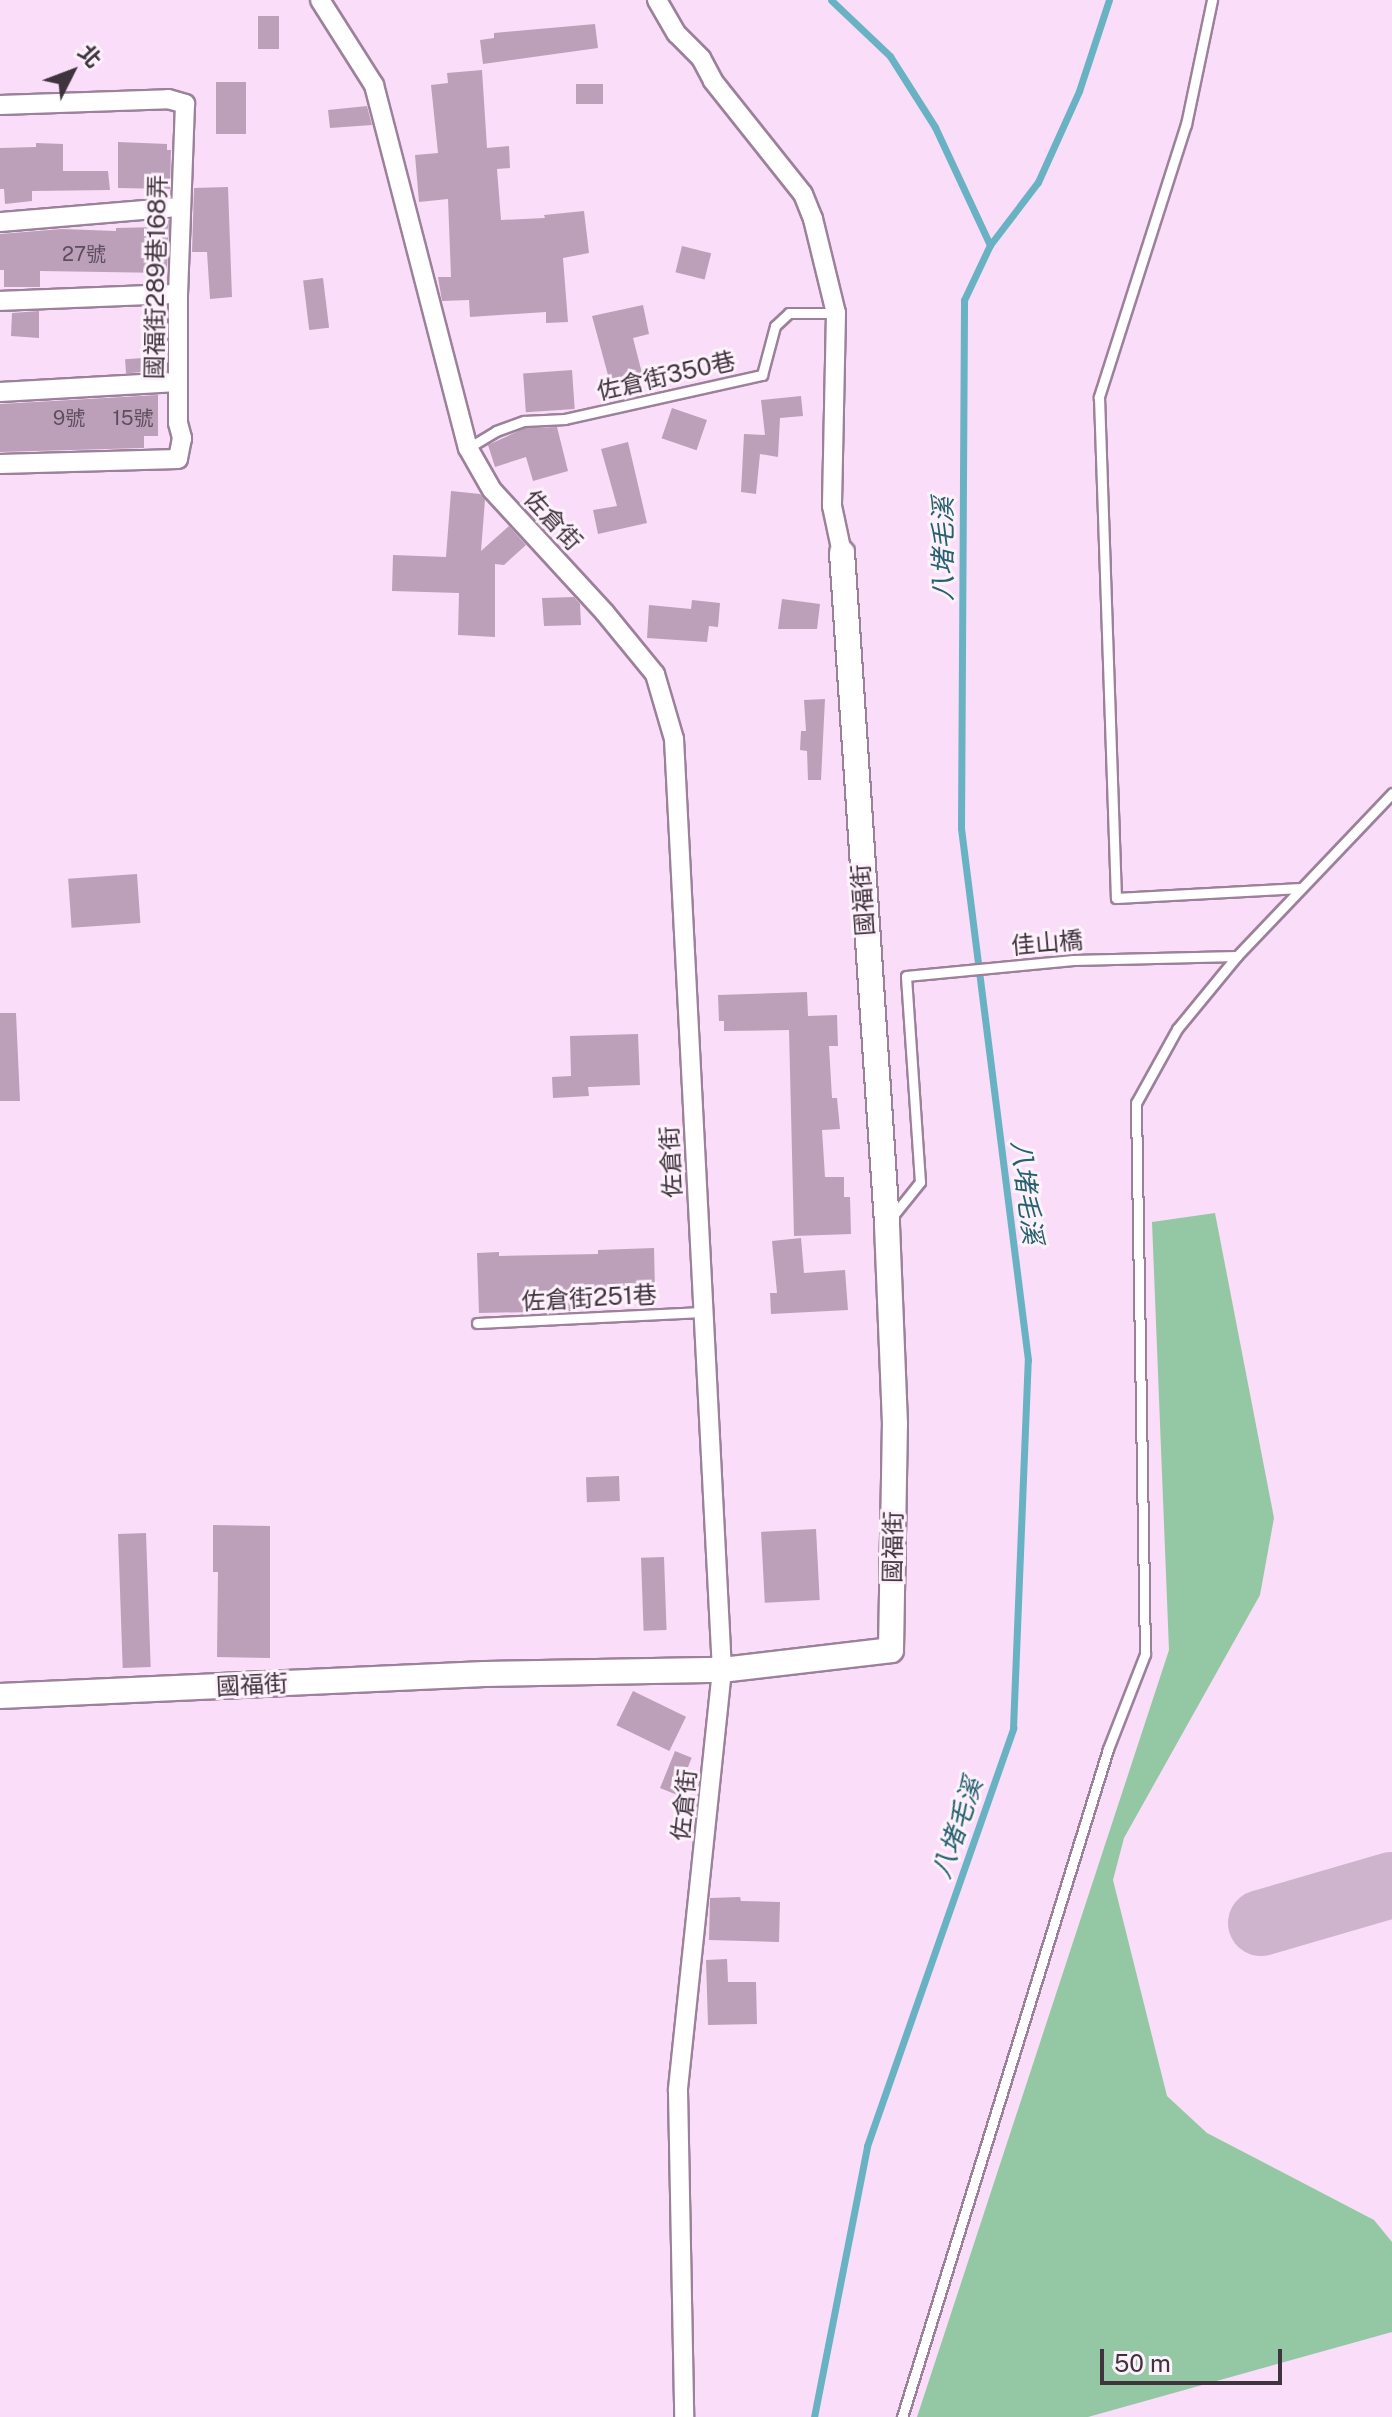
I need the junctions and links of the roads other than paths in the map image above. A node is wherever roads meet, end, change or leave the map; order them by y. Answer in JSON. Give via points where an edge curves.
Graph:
{"nodes":[{"id":1,"x":320,"y":0,"type":"edge"},
{"id":2,"x":657,"y":0,"type":"edge"},
{"id":3,"x":1212,"y":0,"type":"edge"},
{"id":4,"x":0,"y":105,"type":"edge"},
{"id":5,"x":180,"y":207,"type":"junction"},
{"id":6,"x":0,"y":222,"type":"edge"},
{"id":7,"x":178,"y":294,"type":"junction"},
{"id":8,"x":0,"y":301,"type":"edge"},
{"id":9,"x":836,"y":313,"type":"junction"},
{"id":10,"x":178,"y":382,"type":"junction"},
{"id":11,"x":0,"y":392,"type":"edge"},
{"id":12,"x":468,"y":448,"type":"junction"},
{"id":13,"x":0,"y":464,"type":"edge"},
{"id":14,"x":842,"y":553,"type":"joint"},
{"id":15,"x":1392,"y":793,"type":"edge"},
{"id":16,"x":1301,"y":888,"type":"junction"},
{"id":17,"x":1237,"y":956,"type":"junction"},
{"id":18,"x":887,"y":1223,"type":"junction"},
{"id":19,"x":703,"y":1312,"type":"junction"},
{"id":20,"x":477,"y":1323,"type":"dead end"},
{"id":21,"x":722,"y":1670,"type":"junction"},
{"id":22,"x":0,"y":1696,"type":"edge"},
{"id":23,"x":684,"y":2417,"type":"edge"},
{"id":24,"x":902,"y":2417,"type":"edge"}],
"edges":[{"from":1,"to":12,"type":"street","name":"佐倉街","via":[[374,85]]},
{"from":2,"to":9,"type":"street","via":[[677,34],[701,58],[713,81],[803,194]]},
{"from":3,"to":16,"type":"lane","via":[[1186,124],[1099,397],[1116,898]]},
{"from":4,"to":5,"type":"street","name":"國福街289巷168弄","via":[[168,99],[185,104]]},
{"from":5,"to":6,"type":"street"},
{"from":5,"to":7,"type":"street","name":"國福街289巷168弄"},
{"from":7,"to":8,"type":"street"},
{"from":7,"to":10,"type":"street","name":"國福街289巷168弄"},
{"from":9,"to":12,"type":"lane","name":"佐倉街350巷","via":[[789,313],[775,326],[762,375],[565,419],[524,421]]},
{"from":9,"to":14,"type":"street","via":[[832,506]]},
{"from":10,"to":11,"type":"street"},
{"from":10,"to":13,"type":"street","name":"國福街289巷168弄","via":[[178,459]]},
{"from":12,"to":19,"type":"street","name":"佐倉街","via":[[492,490],[655,674],[674,739]]},
{"from":14,"to":18,"type":"street","name":"國福街"},
{"from":15,"to":16,"type":"lane"},
{"from":16,"to":17,"type":"lane"},
{"from":17,"to":18,"type":"lane","name":"佳山橋","via":[[1073,960],[906,976],[920,1182]]},
{"from":17,"to":24,"type":"lane","via":[[1177,1029],[1136,1103],[1145,1654],[1108,1749]]},
{"from":18,"to":21,"type":"street","name":"國福街","via":[[895,1424],[891,1650]]},
{"from":19,"to":20,"type":"lane","name":"佐倉街251巷"},
{"from":19,"to":21,"type":"street","name":"佐倉街"},
{"from":21,"to":22,"type":"street","name":"國福街","via":[[485,1674]]},
{"from":21,"to":23,"type":"street","name":"佐倉街","via":[[678,2091]]}]}
